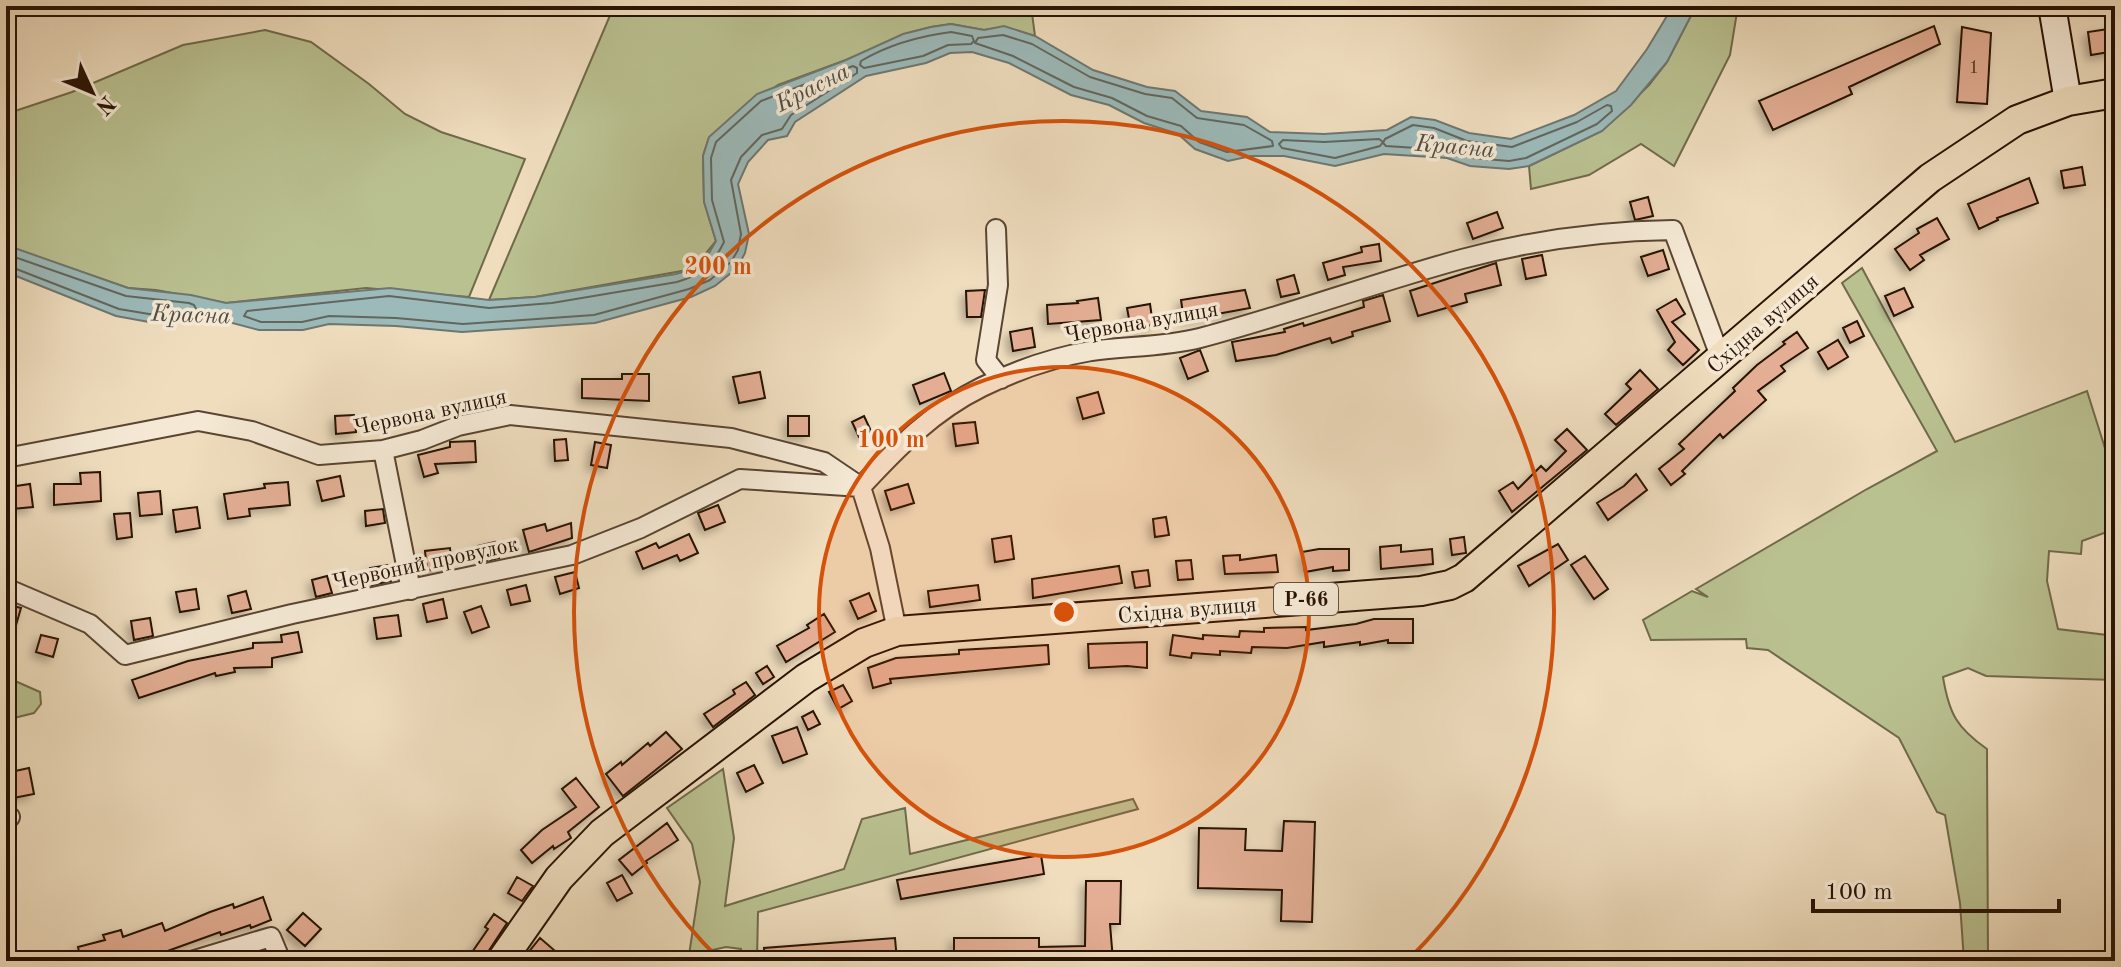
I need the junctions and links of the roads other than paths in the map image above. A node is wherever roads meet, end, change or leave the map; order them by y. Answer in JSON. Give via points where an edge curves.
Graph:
{"nodes":[{"id":1,"x":2052,"y":6,"type":"edge"},
{"id":2,"x":2115,"y":93,"type":"edge"},
{"id":3,"x":2068,"y":101,"type":"junction"},
{"id":4,"x":996,"y":229,"type":"dead end"},
{"id":5,"x":1721,"y":359,"type":"junction"},
{"id":6,"x":1001,"y":379,"type":"junction"},
{"id":7,"x":383,"y":450,"type":"junction"},
{"id":8,"x":6,"y":458,"type":"edge"},
{"id":9,"x":861,"y":487,"type":"junction"},
{"id":10,"x":6,"y":588,"type":"edge"},
{"id":11,"x":411,"y":590,"type":"junction"},
{"id":12,"x":897,"y":631,"type":"junction"},
{"id":13,"x":191,"y":961,"type":"edge"},
{"id":14,"x":281,"y":961,"type":"edge"},
{"id":15,"x":501,"y":961,"type":"edge"}],
"edges":[{"from":1,"to":3,"type":"street"},
{"from":2,"to":3,"type":"main road","number":"Р-66"},
{"from":3,"to":5,"type":"main road","name":"Східна вулиця","number":"Р-66","via":[[2017,120],[1930,178]]},
{"from":4,"to":6,"type":"street","via":[[998,285],[986,360]]},
{"from":5,"to":6,"type":"street","name":"Червона вулиця","via":[[1673,230],[1651,230],[1561,239],[1465,258],[1197,339],[1088,352]]},
{"from":5,"to":12,"type":"main road","name":"Східна вулиця","number":"Р-66","via":[[1478,569],[1450,585]]},
{"from":6,"to":9,"type":"street","name":"Червона вулиця","via":[[946,407]]},
{"from":7,"to":8,"type":"street","name":"Червона вулиця","via":[[319,455],[252,431],[198,421]]},
{"from":7,"to":9,"type":"street","name":"Червона вулиця","via":[[510,415],[731,438],[824,462]]},
{"from":7,"to":11,"type":"street"},
{"from":9,"to":11,"type":"street","name":"Червоний провулок","via":[[740,479],[572,555]]},
{"from":9,"to":12,"type":"street"},
{"from":10,"to":11,"type":"street","name":"Червоний провулок","via":[[90,624],[125,655]]},
{"from":12,"to":15,"type":"main road","name":"Східна вулиця","number":"Р-66","via":[[864,643],[806,678],[602,833],[559,878]]},
{"from":13,"to":14,"type":"street","via":[[271,937]]}]}
